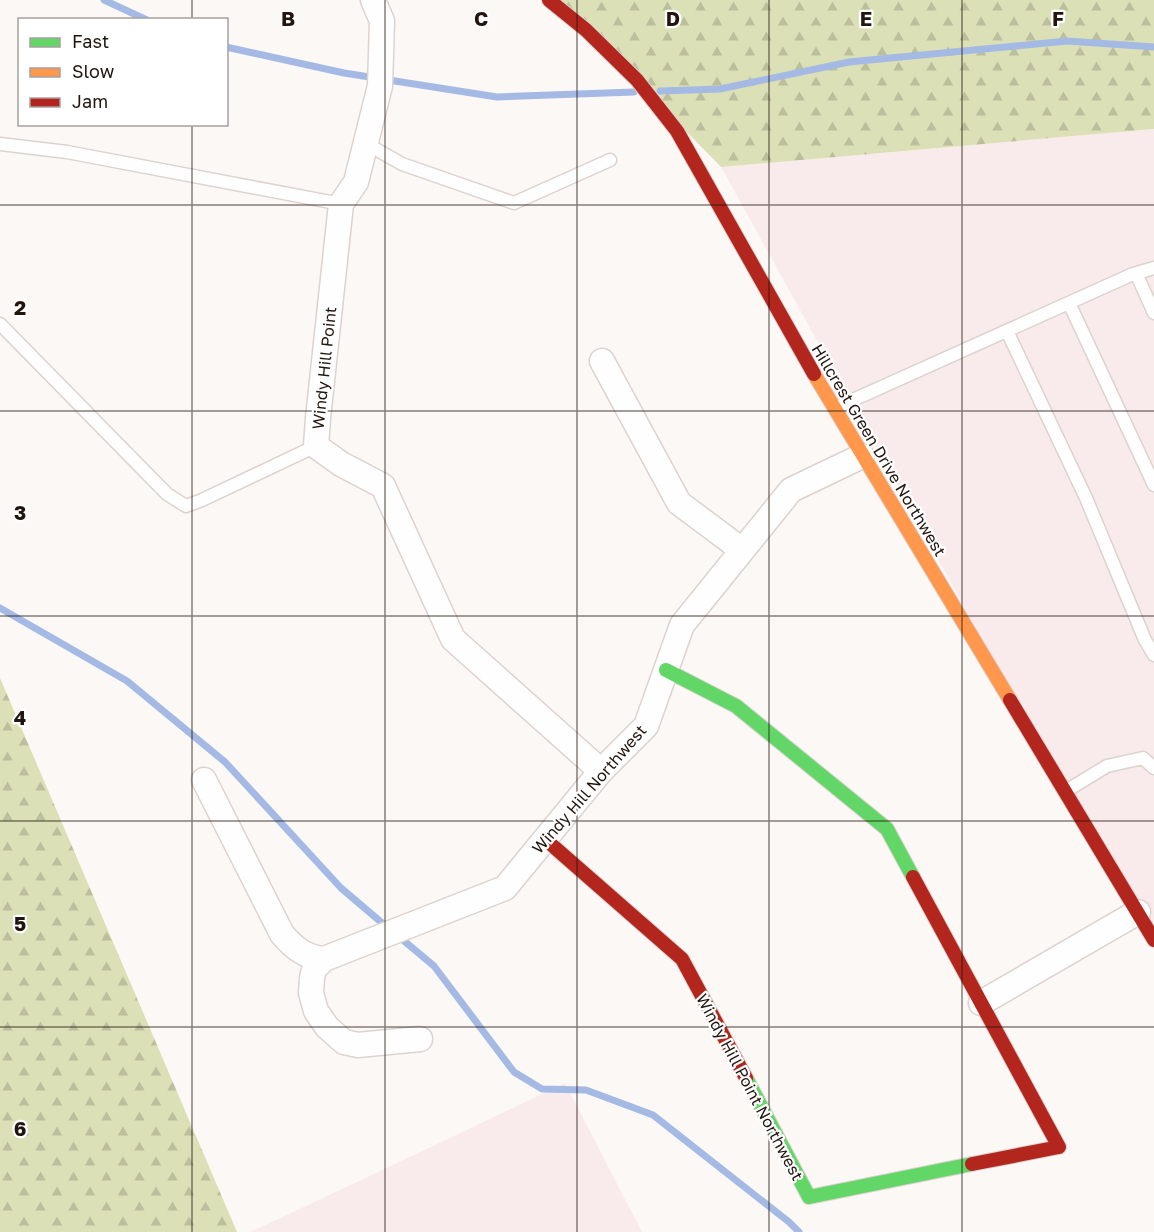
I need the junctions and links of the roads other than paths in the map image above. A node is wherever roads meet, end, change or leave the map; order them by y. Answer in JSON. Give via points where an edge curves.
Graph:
{"nodes":[{"id":1,"x":373,"y":0,"type":"edge"},
{"id":2,"x":549,"y":0,"type":"edge"},
{"id":3,"x":365,"y":143,"type":"junction"},
{"id":4,"x":0,"y":144,"type":"edge"},
{"id":5,"x":610,"y":160,"type":"dead end"},
{"id":6,"x":340,"y":204,"type":"junction"},
{"id":7,"x":1154,"y":268,"type":"edge"},
{"id":8,"x":1136,"y":273,"type":"junction"},
{"id":9,"x":1069,"y":303,"type":"junction"},
{"id":10,"x":1154,"y":313,"type":"edge"},
{"id":11,"x":0,"y":324,"type":"edge"},
{"id":12,"x":1006,"y":331,"type":"junction"},
{"id":13,"x":602,"y":361,"type":"dead end"},
{"id":14,"x":834,"y":409,"type":"junction"},
{"id":15,"x":316,"y":446,"type":"junction"},
{"id":16,"x":862,"y":456,"type":"junction"},
{"id":17,"x":1154,"y":484,"type":"edge"},
{"id":18,"x":742,"y":550,"type":"junction"},
{"id":19,"x":1154,"y":655,"type":"edge"},
{"id":20,"x":666,"y":670,"type":"junction"},
{"id":21,"x":1154,"y":768,"type":"edge"},
{"id":22,"x":601,"y":771,"type":"junction"},
{"id":23,"x":204,"y":780,"type":"dead end"},
{"id":24,"x":1065,"y":792,"type":"junction"},
{"id":25,"x":545,"y":838,"type":"junction"},
{"id":26,"x":1138,"y":912,"type":"junction"},
{"id":27,"x":1154,"y":940,"type":"edge"},
{"id":28,"x":324,"y":959,"type":"junction"},
{"id":29,"x":981,"y":1003,"type":"junction"},
{"id":30,"x":420,"y":1039,"type":"dead end"}],
"edges":[{"from":1,"to":3,"type":"street","name":"Windy Hill Point","via":[[382,21],[380,86]]},
{"from":2,"to":14,"type":"street","name":"Hillcrest Green Drive Northwest","via":[[637,80],[677,131]]},
{"from":3,"to":5,"type":"lane","via":[[402,164],[514,203]]},
{"from":3,"to":6,"type":"street","name":"Windy Hill Point","via":[[356,182]]},
{"from":4,"to":6,"type":"lane","via":[[67,152]]},
{"from":6,"to":15,"type":"street","name":"Windy Hill Point"},
{"from":7,"to":8,"type":"lane"},
{"from":8,"to":9,"type":"lane"},
{"from":8,"to":10,"type":"lane"},
{"from":9,"to":12,"type":"lane"},
{"from":9,"to":17,"type":"lane"},
{"from":11,"to":15,"type":"lane","via":[[168,494],[186,506]]},
{"from":12,"to":14,"type":"lane"},
{"from":12,"to":19,"type":"lane","via":[[1086,498]]},
{"from":13,"to":18,"type":"street","via":[[679,503]]},
{"from":14,"to":16,"type":"street","name":"Hillcrest Green Drive Northwest"},
{"from":15,"to":22,"type":"street","name":"Windy Hill Point","via":[[340,464],[383,486],[453,639]]},
{"from":16,"to":18,"type":"street","name":"Windy Hill Northwest","via":[[791,490]]},
{"from":16,"to":24,"type":"street","name":"Hillcrest Green Drive Northwest"},
{"from":18,"to":20,"type":"street","name":"Windy Hill Northwest","via":[[682,625]]},
{"from":20,"to":22,"type":"street","name":"Windy Hill Northwest","via":[[646,726]]},
{"from":20,"to":29,"type":"street","name":"Windy Hill Point Northwest","via":[[736,706],[887,829]]},
{"from":21,"to":24,"type":"lane","via":[[1143,758],[1107,766]]},
{"from":22,"to":25,"type":"street","name":"Windy Hill Northwest"},
{"from":23,"to":28,"type":"street","via":[[282,934],[301,952]]},
{"from":24,"to":26,"type":"street","name":"Hillcrest Green Drive Northwest"},
{"from":25,"to":28,"type":"street","name":"Windy Hill Northwest","via":[[505,888]]},
{"from":25,"to":29,"type":"street","name":"Windy Hill Point Northwest","via":[[682,959],[809,1197],[1059,1147]]},
{"from":26,"to":27,"type":"street","name":"Hillcrest Green Drive Northwest"},
{"from":26,"to":29,"type":"street"},
{"from":28,"to":30,"type":"street","via":[[314,969],[311,993],[316,1011],[327,1027],[344,1041],[358,1045]]}]}
